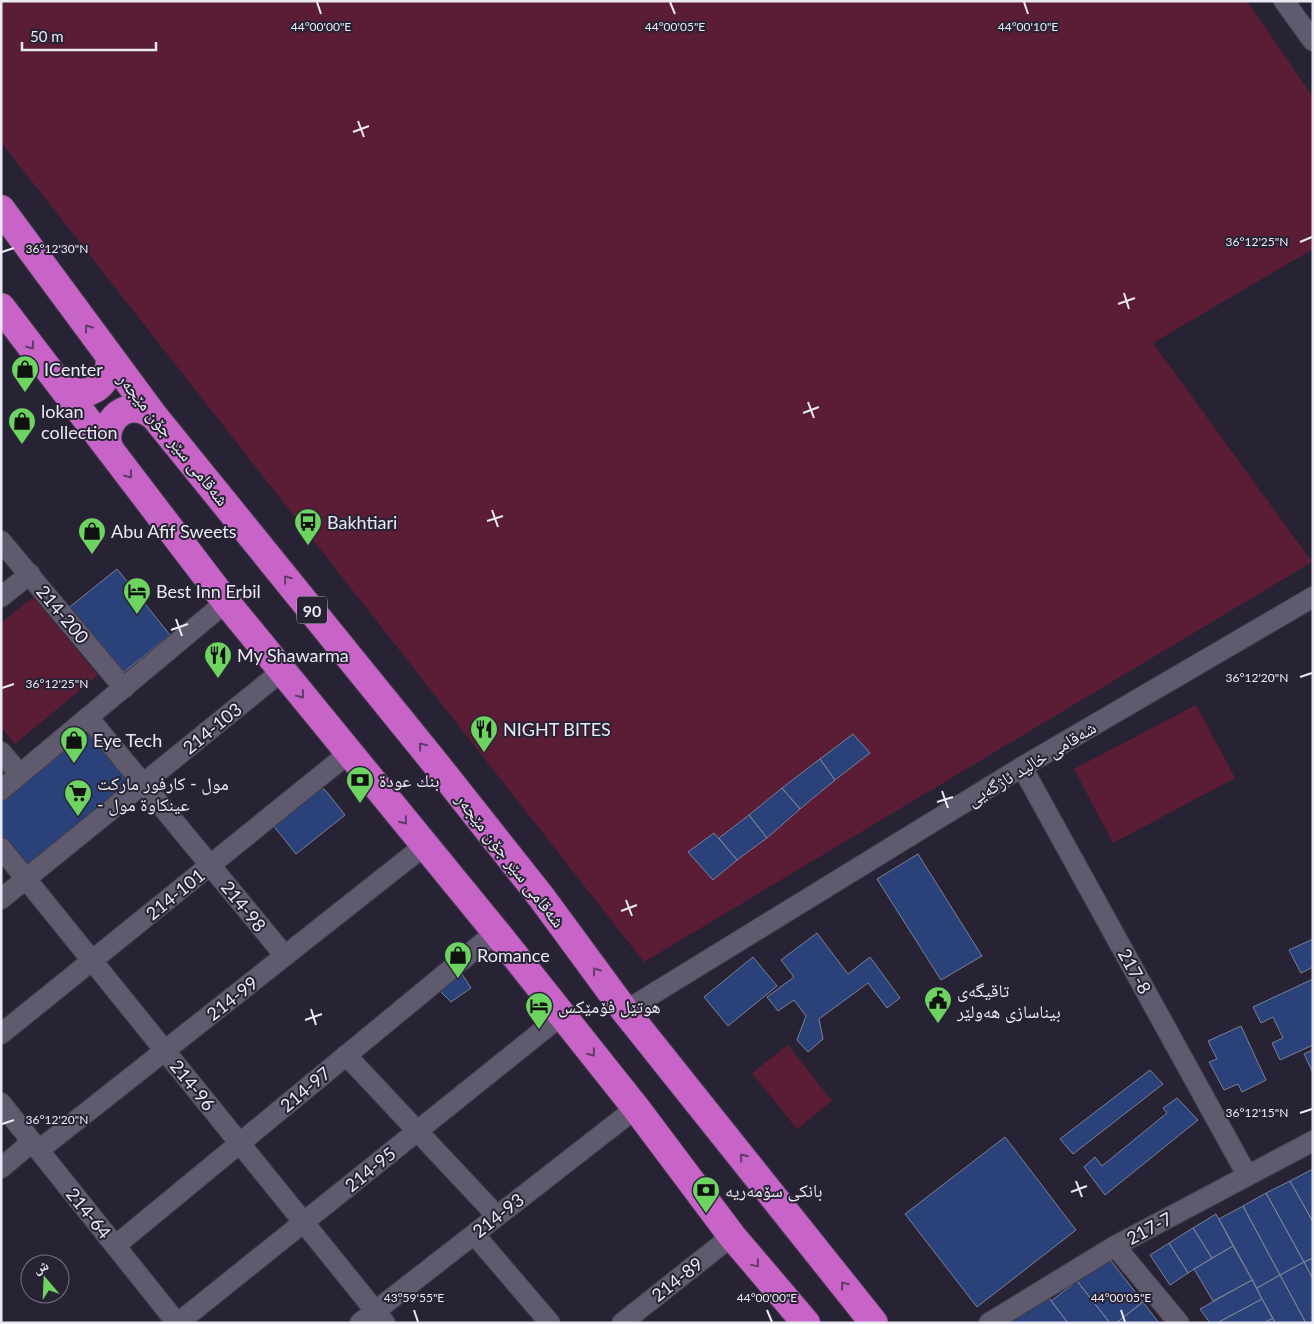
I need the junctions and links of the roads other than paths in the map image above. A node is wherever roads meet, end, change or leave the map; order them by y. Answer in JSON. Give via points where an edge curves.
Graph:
{"nodes":[{"id":1,"x":1284,"y":1,"type":"edge"},
{"id":2,"x":1313,"y":41,"type":"edge"},
{"id":3,"x":1,"y":209,"type":"edge"},
{"id":4,"x":1,"y":307,"type":"edge"},
{"id":5,"x":110,"y":357,"type":"junction"},
{"id":6,"x":59,"y":383,"type":"junction"},
{"id":7,"x":154,"y":416,"type":"junction"},
{"id":8,"x":111,"y":451,"type":"junction"},
{"id":9,"x":1,"y":541,"type":"edge"},
{"id":10,"x":30,"y":574,"type":"junction"},
{"id":11,"x":1,"y":597,"type":"edge"},
{"id":12,"x":1313,"y":597,"type":"edge"},
{"id":13,"x":226,"y":602,"type":"junction"},
{"id":14,"x":282,"y":671,"type":"junction"},
{"id":15,"x":124,"y":688,"type":"junction"},
{"id":16,"x":88,"y":718,"type":"junction"},
{"id":17,"x":1,"y":752,"type":"edge"},
{"id":18,"x":349,"y":753,"type":"junction"},
{"id":19,"x":1022,"y":767,"type":"junction"},
{"id":20,"x":20,"y":774,"type":"junction"},
{"id":21,"x":143,"y":784,"type":"junction"},
{"id":22,"x":1,"y":790,"type":"edge"},
{"id":23,"x":424,"y":846,"type":"junction"},
{"id":24,"x":1,"y":848,"type":"edge"},
{"id":25,"x":210,"y":865,"type":"junction"},
{"id":26,"x":26,"y":878,"type":"junction"},
{"id":27,"x":1,"y":899,"type":"edge"},
{"id":28,"x":496,"y":932,"type":"junction"},
{"id":29,"x":285,"y":956,"type":"junction"},
{"id":30,"x":92,"y":960,"type":"junction"},
{"id":31,"x":625,"y":1011,"type":"junction"},
{"id":32,"x":562,"y":1015,"type":"junction"},
{"id":33,"x":1,"y":1034,"type":"edge"},
{"id":34,"x":165,"y":1051,"type":"junction"},
{"id":35,"x":346,"y":1055,"type":"junction"},
{"id":36,"x":1,"y":1103,"type":"edge"},
{"id":37,"x":636,"y":1108,"type":"junction"},
{"id":38,"x":417,"y":1131,"type":"junction"},
{"id":39,"x":1313,"y":1141,"type":"edge"},
{"id":40,"x":240,"y":1143,"type":"junction"},
{"id":41,"x":36,"y":1146,"type":"junction"},
{"id":42,"x":1,"y":1168,"type":"edge"},
{"id":43,"x":1247,"y":1175,"type":"junction"},
{"id":44,"x":497,"y":1216,"type":"junction"},
{"id":45,"x":303,"y":1222,"type":"junction"},
{"id":46,"x":474,"y":1234,"type":"junction"},
{"id":47,"x":732,"y":1236,"type":"junction"},
{"id":48,"x":115,"y":1246,"type":"junction"},
{"id":49,"x":1115,"y":1246,"type":"junction"},
{"id":50,"x":373,"y":1319,"type":"edge"},
{"id":51,"x":177,"y":1323,"type":"edge"},
{"id":52,"x":550,"y":1323,"type":"edge"},
{"id":53,"x":622,"y":1323,"type":"edge"},
{"id":54,"x":806,"y":1323,"type":"edge"},
{"id":55,"x":874,"y":1323,"type":"edge"},
{"id":56,"x":989,"y":1323,"type":"edge"},
{"id":57,"x":1179,"y":1323,"type":"edge"}],
"edges":[{"from":1,"to":2,"type":"street"},
{"from":5,"to":3,"type":"highway","name":"شەقامی سێر جۆن مێجەر","number":"90","one_way":true},
{"from":4,"to":6,"type":"highway","one_way":true},
{"from":5,"to":6,"type":"highway","via":[[108,374],[98,387],[82,393],[65,389]]},
{"from":5,"to":7,"type":"highway","name":"شەقامی سێر جۆن مێجەر","number":"90"},
{"from":6,"to":8,"type":"highway"},
{"from":7,"to":8,"type":"highway","via":[[135,409],[119,414],[108,427],[106,436]]},
{"from":31,"to":7,"type":"highway","name":"شەقامی سێر جۆن مێجەر","number":"90","one_way":true,"via":[[466,801]]},
{"from":8,"to":13,"type":"highway","one_way":true},
{"from":9,"to":10,"type":"street","name":"214-200"},
{"from":10,"to":11,"type":"street"},
{"from":10,"to":15,"type":"street","name":"214-200"},
{"from":12,"to":19,"type":"street","name":"شەقامی خالید ئاژگەیی"},
{"from":13,"to":14,"type":"highway"},
{"from":13,"to":15,"type":"street"},
{"from":14,"to":18,"type":"highway","one_way":true},
{"from":14,"to":21,"type":"street","name":"214-103"},
{"from":15,"to":16,"type":"street"},
{"from":16,"to":20,"type":"street"},
{"from":16,"to":21,"type":"street","name":"214-98"},
{"from":17,"to":20,"type":"street"},
{"from":18,"to":23,"type":"highway","one_way":true},
{"from":18,"to":25,"type":"street","name":"214-101"},
{"from":19,"to":31,"type":"street","name":"شەقامی خالید ئاژگەیی"},
{"from":19,"to":43,"type":"street","name":"217-8"},
{"from":20,"to":22,"type":"street"},
{"from":21,"to":25,"type":"street","name":"214-98"},
{"from":21,"to":26,"type":"street","name":"214-103"},
{"from":23,"to":28,"type":"highway"},
{"from":23,"to":29,"type":"street","name":"214-99"},
{"from":24,"to":26,"type":"street","name":"214-96"},
{"from":25,"to":29,"type":"street","name":"214-98"},
{"from":25,"to":30,"type":"street","name":"214-101"},
{"from":26,"to":27,"type":"street","name":"214-103"},
{"from":26,"to":30,"type":"street","name":"214-96"},
{"from":28,"to":32,"type":"highway"},
{"from":28,"to":35,"type":"street","name":"214-97"},
{"from":29,"to":34,"type":"street","name":"214-99"},
{"from":30,"to":33,"type":"street","name":"214-101"},
{"from":30,"to":34,"type":"street","name":"214-96"},
{"from":55,"to":31,"type":"highway","name":"شەقامی سێر جۆن مێجەر","number":"90","one_way":true},
{"from":32,"to":37,"type":"highway","one_way":true},
{"from":32,"to":38,"type":"street","name":"214-95"},
{"from":34,"to":40,"type":"street","name":"214-96"},
{"from":34,"to":41,"type":"street","name":"214-99"},
{"from":35,"to":38,"type":"street"},
{"from":35,"to":40,"type":"street","name":"214-97"},
{"from":36,"to":41,"type":"street","name":"214-64"},
{"from":37,"to":44,"type":"street","name":"214-93"},
{"from":37,"to":47,"type":"highway"},
{"from":38,"to":44,"type":"street"},
{"from":38,"to":45,"type":"street","name":"214-95"},
{"from":39,"to":43,"type":"street","name":"217-7"},
{"from":40,"to":45,"type":"street","name":"214-96"},
{"from":40,"to":48,"type":"street","name":"214-97"},
{"from":41,"to":42,"type":"street","name":"214-99"},
{"from":41,"to":48,"type":"street","name":"214-64"},
{"from":43,"to":49,"type":"street","name":"217-7"},
{"from":44,"to":46,"type":"street","name":"214-93"},
{"from":45,"to":50,"type":"street","name":"214-96"},
{"from":45,"to":51,"type":"street","name":"214-95"},
{"from":46,"to":50,"type":"street","name":"214-93"},
{"from":46,"to":52,"type":"street"},
{"from":47,"to":53,"type":"street","name":"214-89"},
{"from":47,"to":54,"type":"highway","one_way":true},
{"from":48,"to":51,"type":"street","name":"214-64"},
{"from":49,"to":56,"type":"street","name":"217-7"},
{"from":49,"to":57,"type":"street"}]}
